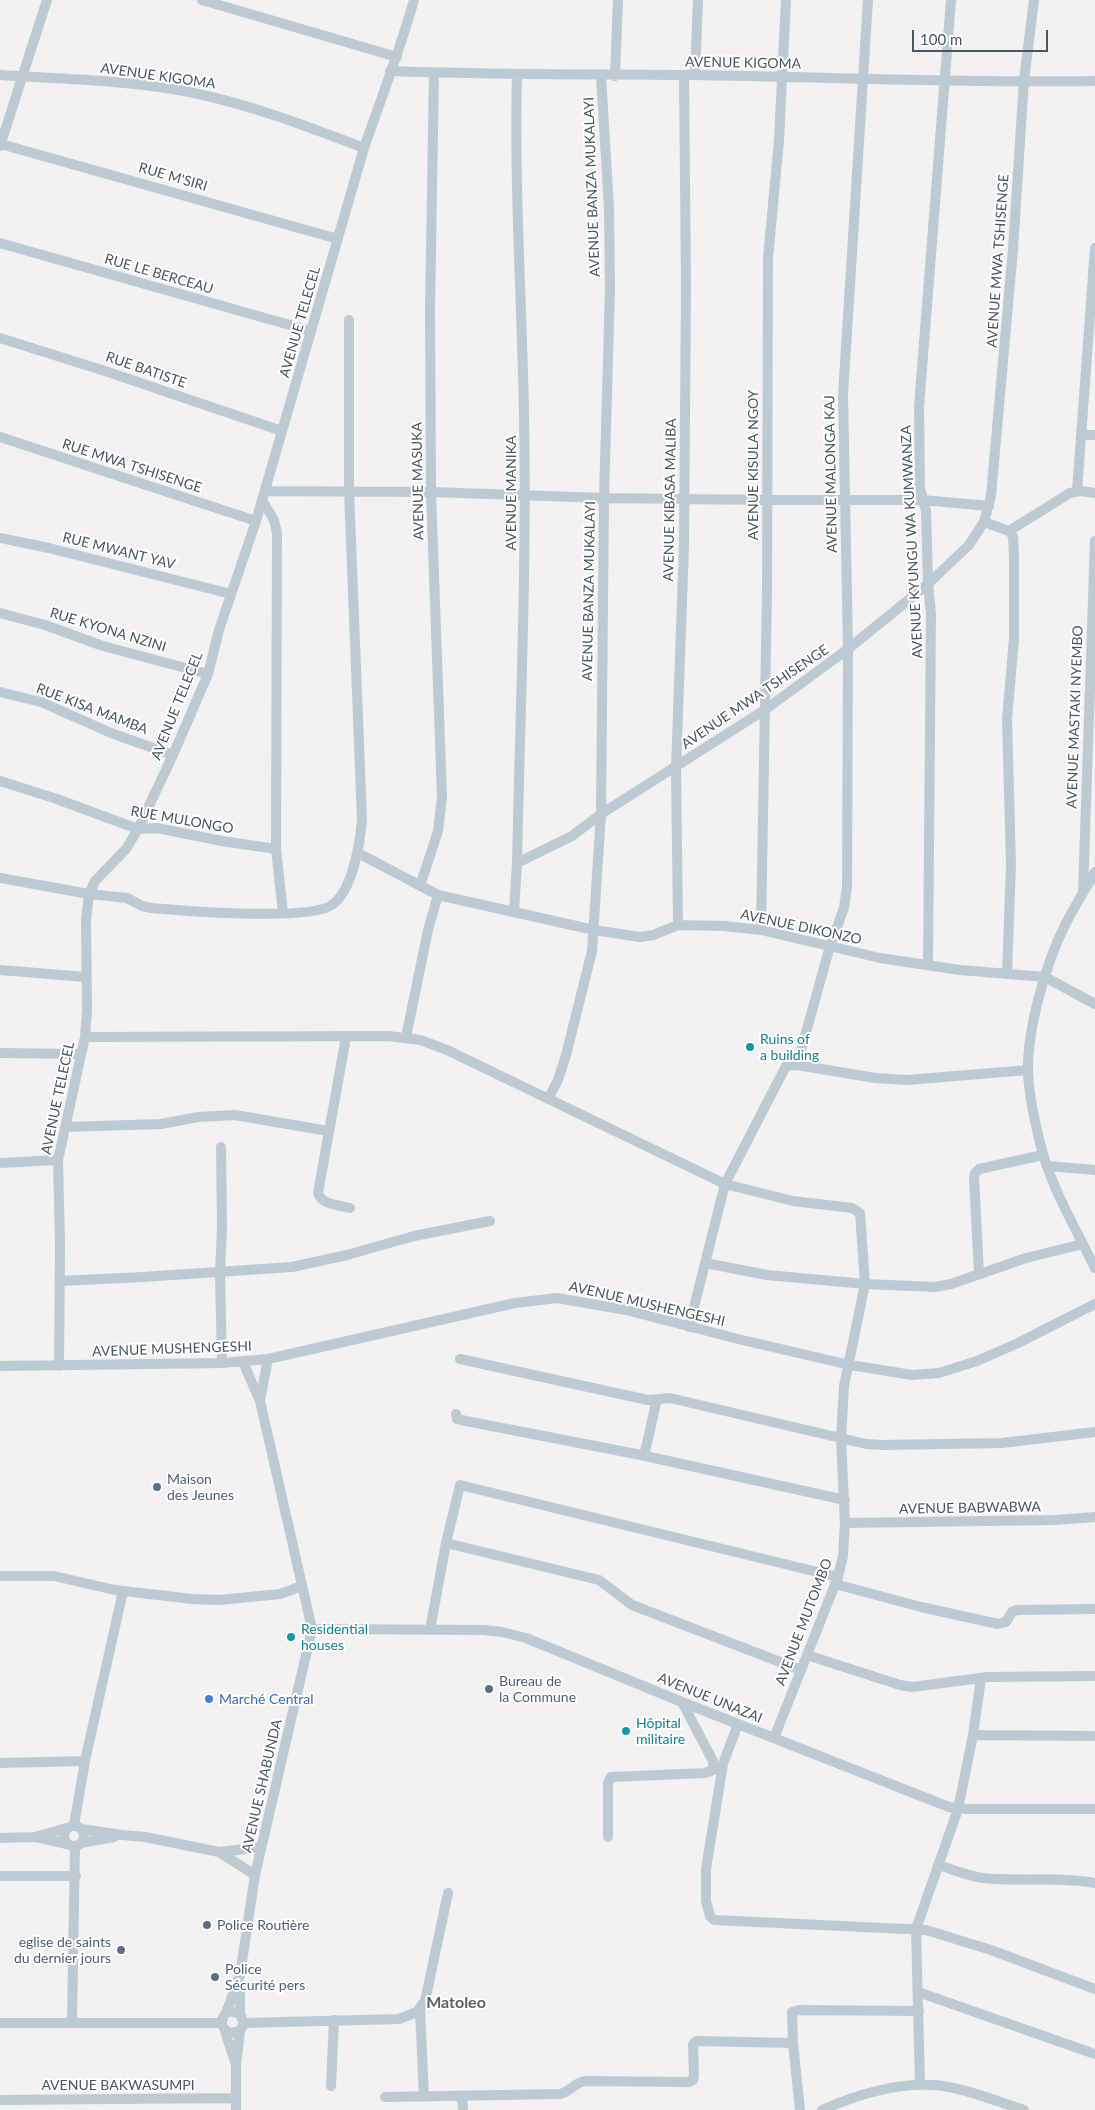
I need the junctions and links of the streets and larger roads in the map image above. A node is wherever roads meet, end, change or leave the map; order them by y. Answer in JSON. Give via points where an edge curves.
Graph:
{"nodes":[{"id":1,"x":47,"y":0,"type":"edge"},
{"id":2,"x":202,"y":0,"type":"edge"},
{"id":3,"x":414,"y":0,"type":"edge"},
{"id":4,"x":618,"y":0,"type":"edge"},
{"id":5,"x":698,"y":0,"type":"edge"},
{"id":6,"x":786,"y":0,"type":"edge"},
{"id":7,"x":868,"y":0,"type":"edge"},
{"id":8,"x":951,"y":0,"type":"edge"},
{"id":9,"x":1034,"y":0,"type":"edge"},
{"id":10,"x":397,"y":57,"type":"junction"},
{"id":11,"x":390,"y":71,"type":"junction"},
{"id":12,"x":434,"y":73,"type":"junction"},
{"id":13,"x":0,"y":74,"type":"edge"},
{"id":14,"x":517,"y":74,"type":"junction"},
{"id":15,"x":689,"y":75,"type":"junction"},
{"id":16,"x":24,"y":76,"type":"junction"},
{"id":17,"x":601,"y":76,"type":"junction"},
{"id":18,"x":615,"y":76,"type":"junction"},
{"id":19,"x":783,"y":78,"type":"junction"},
{"id":20,"x":863,"y":79,"type":"junction"},
{"id":21,"x":944,"y":80,"type":"junction"},
{"id":22,"x":1024,"y":80,"type":"junction"},
{"id":23,"x":1095,"y":81,"type":"edge"},
{"id":24,"x":0,"y":145,"type":"edge"},
{"id":25,"x":364,"y":148,"type":"junction"},
{"id":26,"x":338,"y":239,"type":"junction"},
{"id":27,"x":0,"y":243,"type":"edge"},
{"id":28,"x":1095,"y":248,"type":"edge"},
{"id":29,"x":1094,"y":267,"type":"edge"},
{"id":30,"x":349,"y":320,"type":"dead end"},
{"id":31,"x":311,"y":331,"type":"junction"},
{"id":32,"x":0,"y":338,"type":"edge"},
{"id":33,"x":1091,"y":353,"type":"edge"},
{"id":34,"x":282,"y":431,"type":"junction"},
{"id":35,"x":1082,"y":434,"type":"junction"},
{"id":36,"x":1095,"y":435,"type":"edge"},
{"id":37,"x":0,"y":437,"type":"edge"},
{"id":38,"x":350,"y":491,"type":"junction"},
{"id":39,"x":1077,"y":491,"type":"junction"},
{"id":40,"x":431,"y":492,"type":"junction"},
{"id":41,"x":1095,"y":494,"type":"edge"},
{"id":42,"x":263,"y":495,"type":"junction"},
{"id":43,"x":525,"y":495,"type":"junction"},
{"id":44,"x":604,"y":498,"type":"junction"},
{"id":45,"x":685,"y":498,"type":"junction"},
{"id":46,"x":767,"y":500,"type":"junction"},
{"id":47,"x":845,"y":500,"type":"junction"},
{"id":48,"x":922,"y":500,"type":"junction"},
{"id":49,"x":989,"y":506,"type":"junction"},
{"id":50,"x":256,"y":520,"type":"junction"},
{"id":51,"x":984,"y":522,"type":"junction"},
{"id":52,"x":1009,"y":530,"type":"junction"},
{"id":53,"x":0,"y":538,"type":"edge"},
{"id":54,"x":1095,"y":540,"type":"edge"},
{"id":55,"x":928,"y":584,"type":"junction"},
{"id":56,"x":231,"y":594,"type":"junction"},
{"id":57,"x":0,"y":613,"type":"edge"},
{"id":58,"x":848,"y":649,"type":"junction"},
{"id":59,"x":208,"y":674,"type":"junction"},
{"id":60,"x":0,"y":692,"type":"edge"},
{"id":61,"x":766,"y":709,"type":"junction"},
{"id":62,"x":173,"y":755,"type":"junction"},
{"id":63,"x":676,"y":768,"type":"junction"},
{"id":64,"x":0,"y":781,"type":"edge"},
{"id":65,"x":601,"y":814,"type":"junction"},
{"id":66,"x":138,"y":829,"type":"junction"},
{"id":67,"x":276,"y":849,"type":"junction"},
{"id":68,"x":358,"y":853,"type":"junction"},
{"id":69,"x":517,"y":863,"type":"junction"},
{"id":70,"x":1095,"y":872,"type":"edge"},
{"id":71,"x":0,"y":878,"type":"edge"},
{"id":72,"x":420,"y":886,"type":"junction"},
{"id":73,"x":89,"y":894,"type":"junction"},
{"id":74,"x":1083,"y":894,"type":"junction"},
{"id":75,"x":438,"y":895,"type":"junction"},
{"id":76,"x":514,"y":912,"type":"junction"},
{"id":77,"x":283,"y":913,"type":"junction"},
{"id":78,"x":678,"y":925,"type":"junction"},
{"id":79,"x":594,"y":930,"type":"junction"},
{"id":80,"x":761,"y":930,"type":"junction"},
{"id":81,"x":830,"y":946,"type":"junction"},
{"id":82,"x":928,"y":964,"type":"junction"},
{"id":83,"x":0,"y":970,"type":"edge"},
{"id":84,"x":1006,"y":974,"type":"junction"},
{"id":85,"x":86,"y":977,"type":"junction"},
{"id":86,"x":1045,"y":977,"type":"junction"},
{"id":87,"x":1095,"y":1004,"type":"edge"},
{"id":88,"x":85,"y":1037,"type":"junction"},
{"id":89,"x":346,"y":1037,"type":"junction"},
{"id":90,"x":406,"y":1037,"type":"junction"},
{"id":91,"x":0,"y":1053,"type":"edge"},
{"id":92,"x":81,"y":1054,"type":"junction"},
{"id":93,"x":797,"y":1065,"type":"junction"},
{"id":94,"x":1028,"y":1070,"type":"junction"},
{"id":95,"x":548,"y":1099,"type":"junction"},
{"id":96,"x":65,"y":1127,"type":"junction"},
{"id":97,"x":328,"y":1131,"type":"junction"},
{"id":98,"x":221,"y":1147,"type":"dead end"},
{"id":99,"x":1043,"y":1155,"type":"junction"},
{"id":100,"x":58,"y":1160,"type":"junction"},
{"id":101,"x":0,"y":1163,"type":"edge"},
{"id":102,"x":1048,"y":1166,"type":"junction"},
{"id":103,"x":1095,"y":1170,"type":"edge"},
{"id":104,"x":725,"y":1184,"type":"junction"},
{"id":105,"x":350,"y":1208,"type":"dead end"},
{"id":106,"x":490,"y":1222,"type":"dead end"},
{"id":107,"x":1083,"y":1244,"type":"junction"},
{"id":108,"x":705,"y":1263,"type":"junction"},
{"id":109,"x":1095,"y":1268,"type":"edge"},
{"id":110,"x":220,"y":1272,"type":"junction"},
{"id":111,"x":979,"y":1274,"type":"junction"},
{"id":112,"x":60,"y":1281,"type":"junction"},
{"id":113,"x":865,"y":1284,"type":"junction"},
{"id":114,"x":1095,"y":1304,"type":"edge"},
{"id":115,"x":689,"y":1328,"type":"junction"},
{"id":116,"x":460,"y":1358,"type":"dead end"},
{"id":117,"x":268,"y":1359,"type":"junction"},
{"id":118,"x":243,"y":1362,"type":"junction"},
{"id":119,"x":222,"y":1363,"type":"junction"},
{"id":120,"x":850,"y":1364,"type":"junction"},
{"id":121,"x":0,"y":1366,"type":"edge"},
{"id":122,"x":58,"y":1366,"type":"junction"},
{"id":123,"x":657,"y":1399,"type":"junction"},
{"id":124,"x":260,"y":1401,"type":"junction"},
{"id":125,"x":456,"y":1414,"type":"dead end"},
{"id":126,"x":1095,"y":1432,"type":"edge"},
{"id":127,"x":842,"y":1438,"type":"junction"},
{"id":128,"x":644,"y":1456,"type":"junction"},
{"id":129,"x":845,"y":1500,"type":"junction"},
{"id":130,"x":1095,"y":1517,"type":"edge"},
{"id":131,"x":845,"y":1523,"type":"junction"},
{"id":132,"x":446,"y":1543,"type":"junction"},
{"id":133,"x":0,"y":1576,"type":"edge"},
{"id":134,"x":836,"y":1580,"type":"junction"},
{"id":135,"x":302,"y":1586,"type":"junction"},
{"id":136,"x":123,"y":1591,"type":"junction"},
{"id":137,"x":1095,"y":1610,"type":"edge"},
{"id":138,"x":312,"y":1629,"type":"junction"},
{"id":139,"x":430,"y":1630,"type":"junction"},
{"id":140,"x":807,"y":1655,"type":"junction"},
{"id":141,"x":801,"y":1670,"type":"junction"},
{"id":142,"x":1095,"y":1676,"type":"edge"},
{"id":143,"x":981,"y":1678,"type":"junction"},
{"id":144,"x":682,"y":1702,"type":"junction"},
{"id":145,"x":738,"y":1724,"type":"junction"},
{"id":146,"x":973,"y":1735,"type":"junction"},
{"id":147,"x":1095,"y":1736,"type":"edge"},
{"id":148,"x":774,"y":1738,"type":"junction"},
{"id":149,"x":84,"y":1761,"type":"junction"},
{"id":150,"x":0,"y":1763,"type":"edge"},
{"id":151,"x":958,"y":1808,"type":"junction"},
{"id":152,"x":1095,"y":1808,"type":"edge"},
{"id":153,"x":74,"y":1827,"type":"junction"},
{"id":154,"x":122,"y":1836,"type":"junction"},
{"id":155,"x":35,"y":1837,"type":"junction"},
{"id":156,"x":608,"y":1837,"type":"dead end"},
{"id":157,"x":0,"y":1838,"type":"edge"},
{"id":158,"x":75,"y":1844,"type":"junction"},
{"id":159,"x":261,"y":1847,"type":"junction"},
{"id":160,"x":219,"y":1852,"type":"junction"},
{"id":161,"x":938,"y":1865,"type":"junction"},
{"id":162,"x":255,"y":1875,"type":"junction"},
{"id":163,"x":0,"y":1876,"type":"edge"},
{"id":164,"x":76,"y":1876,"type":"junction"},
{"id":165,"x":1095,"y":1883,"type":"edge"},
{"id":166,"x":448,"y":1893,"type":"dead end"},
{"id":167,"x":916,"y":1929,"type":"junction"},
{"id":168,"x":240,"y":1975,"type":"junction"},
{"id":169,"x":1095,"y":1989,"type":"edge"},
{"id":170,"x":918,"y":1992,"type":"junction"},
{"id":171,"x":420,"y":2010,"type":"junction"},
{"id":172,"x":918,"y":2011,"type":"junction"},
{"id":173,"x":334,"y":2020,"type":"junction"},
{"id":174,"x":224,"y":2022,"type":"junction"},
{"id":175,"x":0,"y":2023,"type":"edge"},
{"id":176,"x":72,"y":2023,"type":"junction"},
{"id":177,"x":241,"y":2023,"type":"junction"},
{"id":178,"x":793,"y":2043,"type":"junction"},
{"id":179,"x":1095,"y":2054,"type":"edge"},
{"id":180,"x":236,"y":2065,"type":"junction"},
{"id":181,"x":920,"y":2085,"type":"junction"},
{"id":182,"x":331,"y":2086,"type":"dead end"},
{"id":183,"x":385,"y":2097,"type":"dead end"},
{"id":184,"x":424,"y":2097,"type":"junction"},
{"id":185,"x":462,"y":2097,"type":"junction"},
{"id":186,"x":236,"y":2098,"type":"junction"},
{"id":187,"x":848,"y":2099,"type":"junction"},
{"id":188,"x":0,"y":2100,"type":"edge"},
{"id":189,"x":236,"y":2110,"type":"edge"},
{"id":190,"x":463,"y":2110,"type":"edge"},
{"id":191,"x":800,"y":2110,"type":"edge"},
{"id":192,"x":822,"y":2110,"type":"edge"},
{"id":193,"x":848,"y":2110,"type":"edge"},
{"id":194,"x":1024,"y":2110,"type":"edge"}],
"edges":[{"from":1,"to":16,"type":"street"},
{"from":2,"to":10,"type":"street"},
{"from":3,"to":10,"type":"street","name":"AVENUE TELECEL"},
{"from":4,"to":18,"type":"street"},
{"from":5,"to":15,"type":"street","name":"AVENUE KIBASA MALIBA"},
{"from":6,"to":19,"type":"street","name":"AVENUE KISULA NGOY"},
{"from":7,"to":20,"type":"street","name":"AVENUE MALONGA KAJ"},
{"from":8,"to":21,"type":"street","name":"AVENUE KYUNGU WA KUMWANZA"},
{"from":9,"to":22,"type":"street","name":"AVENUE MWA TSHISENGE"},
{"from":10,"to":11,"type":"street","name":"AVENUE TELECEL"},
{"from":11,"to":12,"type":"street","name":"AVENUE KIGOMA"},
{"from":11,"to":25,"type":"street","name":"AVENUE TELECEL"},
{"from":12,"to":14,"type":"street","name":"AVENUE KIGOMA"},
{"from":12,"to":40,"type":"street","name":"AVENUE MASUKA"},
{"from":13,"to":16,"type":"street","name":"AVENUE KIGOMA"},
{"from":14,"to":17,"type":"street","name":"AVENUE KIGOMA"},
{"from":14,"to":43,"type":"street","name":"AVENUE MANIKA","via":[[515,174]]},
{"from":15,"to":18,"type":"street","name":"AVENUE KIGOMA"},
{"from":15,"to":19,"type":"street","name":"AVENUE KIGOMA"},
{"from":15,"to":45,"type":"street","name":"AVENUE KIBASA MALIBA"},
{"from":16,"to":24,"type":"street"},
{"from":16,"to":25,"type":"street","name":"AVENUE KIGOMA","via":[[121,83],[192,93],[260,111]]},
{"from":17,"to":18,"type":"street","name":"AVENUE KIGOMA"},
{"from":17,"to":44,"type":"street","name":"AVENUE BANZA MUKALAYI","via":[[610,288]]},
{"from":19,"to":20,"type":"street","name":"AVENUE KIGOMA"},
{"from":19,"to":46,"type":"street","name":"AVENUE KISULA NGOY","via":[[768,258]]},
{"from":20,"to":21,"type":"street","name":"AVENUE KIGOMA"},
{"from":20,"to":47,"type":"street","name":"AVENUE MALONGA KAJ","via":[[843,394]]},
{"from":21,"to":22,"type":"street","name":"AVENUE KIGOMA"},
{"from":21,"to":48,"type":"street","name":"AVENUE KYUNGU WA KUMWANZA","via":[[921,370],[919,448]]},
{"from":22,"to":23,"type":"street","name":"AVENUE KIGOMA"},
{"from":22,"to":49,"type":"street","name":"AVENUE MWA TSHISENGE","via":[[1013,249]]},
{"from":24,"to":26,"type":"street","name":"RUE M'SIRI"},
{"from":25,"to":26,"type":"street","name":"AVENUE TELECEL"},
{"from":26,"to":31,"type":"street","name":"AVENUE TELECEL"},
{"from":27,"to":31,"type":"street","name":"RUE LE BERCEAU"},
{"from":28,"to":29,"type":"street"},
{"from":29,"to":33,"type":"street"},
{"from":30,"to":38,"type":"street"},
{"from":31,"to":34,"type":"street","name":"AVENUE TELECEL"},
{"from":32,"to":34,"type":"street","name":"RUE BATISTE"},
{"from":33,"to":35,"type":"street"},
{"from":34,"to":42,"type":"street","name":"AVENUE TELECEL"},
{"from":35,"to":36,"type":"street"},
{"from":35,"to":39,"type":"street"},
{"from":37,"to":50,"type":"street","name":"RUE MWA TSHISENGE"},
{"from":38,"to":40,"type":"street"},
{"from":38,"to":42,"type":"street"},
{"from":38,"to":68,"type":"street","via":[[362,819]]},
{"from":39,"to":41,"type":"street"},
{"from":39,"to":52,"type":"street"},
{"from":40,"to":43,"type":"street"},
{"from":40,"to":72,"type":"street","name":"AVENUE MASUKA","via":[[441,807],[438,831]]},
{"from":42,"to":50,"type":"street","name":"AVENUE TELECEL"},
{"from":42,"to":67,"type":"street","via":[[277,533]]},
{"from":43,"to":44,"type":"street"},
{"from":43,"to":69,"type":"street","name":"AVENUE MANIKA"},
{"from":44,"to":45,"type":"street"},
{"from":44,"to":65,"type":"street","name":"AVENUE BANZA MUKALAYI"},
{"from":45,"to":46,"type":"street"},
{"from":45,"to":63,"type":"street","name":"AVENUE KIBASA MALIBA"},
{"from":46,"to":47,"type":"street"},
{"from":46,"to":61,"type":"street","name":"AVENUE KISULA NGOY"},
{"from":47,"to":48,"type":"street"},
{"from":47,"to":58,"type":"street","name":"AVENUE MALONGA KAJ"},
{"from":48,"to":49,"type":"street"},
{"from":48,"to":55,"type":"street","name":"AVENUE KYUNGU WA KUMWANZA","via":[[926,518]]},
{"from":49,"to":51,"type":"street","name":"AVENUE MWA TSHISENGE"},
{"from":50,"to":56,"type":"street","name":"AVENUE TELECEL"},
{"from":51,"to":52,"type":"street"},
{"from":51,"to":55,"type":"street","name":"AVENUE MWA TSHISENGE","via":[[974,539]]},
{"from":52,"to":84,"type":"street","via":[[1013,536],[1014,557],[1014,640],[1008,719],[1011,864]]},
{"from":53,"to":56,"type":"street","name":"RUE MWANT YAV"},
{"from":54,"to":74,"type":"street","name":"AVENUE MASTAKI NYEMBO"},
{"from":55,"to":58,"type":"street","name":"AVENUE MWA TSHISENGE"},
{"from":55,"to":82,"type":"street","name":"AVENUE KYUNGU WA KUMWANZA","via":[[932,646]]},
{"from":56,"to":59,"type":"street","name":"AVENUE TELECEL"},
{"from":57,"to":59,"type":"street","name":"RUE KYONA NZINI","via":[[45,624],[103,646]]},
{"from":58,"to":61,"type":"street","name":"AVENUE MWA TSHISENGE"},
{"from":58,"to":81,"type":"street","name":"AVENUE MALONGA KAJ","via":[[847,887],[844,908]]},
{"from":59,"to":62,"type":"street","name":"AVENUE TELECEL"},
{"from":60,"to":62,"type":"street","name":"RUE KISA MAMBA","via":[[40,702],[111,733]]},
{"from":61,"to":63,"type":"street","name":"AVENUE MWA TSHISENGE"},
{"from":61,"to":80,"type":"street","name":"AVENUE KISULA NGOY"},
{"from":62,"to":66,"type":"street","name":"AVENUE TELECEL"},
{"from":63,"to":65,"type":"street","name":"AVENUE MWA TSHISENGE"},
{"from":63,"to":78,"type":"street","name":"AVENUE KIBASA MALIBA"},
{"from":64,"to":66,"type":"street","name":"RUE MULONGO"},
{"from":65,"to":69,"type":"street","name":"AVENUE MWA TSHISENGE","via":[[562,842]]},
{"from":65,"to":79,"type":"street","name":"AVENUE BANZA MUKALAYI"},
{"from":66,"to":67,"type":"street","name":"RUE MULONGO","via":[[157,828]]},
{"from":66,"to":73,"type":"street","name":"AVENUE TELECEL","via":[[126,849],[95,881]]},
{"from":67,"to":77,"type":"street"},
{"from":68,"to":72,"type":"street","name":"AVENUE DIKONZO"},
{"from":68,"to":77,"type":"street","via":[[334,903],[322,909]]},
{"from":69,"to":76,"type":"street","name":"AVENUE MANIKA"},
{"from":70,"to":74,"type":"street"},
{"from":71,"to":73,"type":"street"},
{"from":72,"to":75,"type":"street","name":"AVENUE DIKONZO"},
{"from":73,"to":77,"type":"street","via":[[128,898],[145,907],[160,909]]},
{"from":73,"to":85,"type":"street","name":"AVENUE TELECEL"},
{"from":74,"to":86,"type":"street","via":[[1064,926]]},
{"from":75,"to":76,"type":"street","name":"AVENUE DIKONZO"},
{"from":75,"to":90,"type":"street"},
{"from":76,"to":79,"type":"street","name":"AVENUE DIKONZO"},
{"from":78,"to":79,"type":"street","name":"AVENUE DIKONZO","via":[[640,937]]},
{"from":78,"to":80,"type":"street","name":"AVENUE DIKONZO"},
{"from":79,"to":95,"type":"street","name":"AVENUE BANZA MUKALAYI","via":[[578,1011],[560,1074]]},
{"from":80,"to":81,"type":"street","name":"AVENUE DIKONZO"},
{"from":81,"to":82,"type":"street","name":"AVENUE DIKONZO","via":[[880,958]]},
{"from":81,"to":93,"type":"street","name":"AVENUE MALONGA KAJ"},
{"from":82,"to":84,"type":"street","name":"AVENUE DIKONZO"},
{"from":83,"to":85,"type":"street"},
{"from":84,"to":86,"type":"street","name":"AVENUE DIKONZO"},
{"from":85,"to":88,"type":"street","name":"AVENUE TELECEL"},
{"from":86,"to":87,"type":"street"},
{"from":86,"to":94,"type":"street","via":[[1032,1029]]},
{"from":88,"to":89,"type":"street"},
{"from":88,"to":92,"type":"street","name":"AVENUE TELECEL"},
{"from":89,"to":90,"type":"street"},
{"from":89,"to":97,"type":"street"},
{"from":90,"to":95,"type":"street","via":[[447,1050]]},
{"from":91,"to":92,"type":"street"},
{"from":92,"to":96,"type":"street","name":"AVENUE TELECEL"},
{"from":93,"to":94,"type":"street","via":[[866,1077],[907,1080]]},
{"from":93,"to":104,"type":"street","via":[[784,1069]]},
{"from":94,"to":99,"type":"street"},
{"from":95,"to":104,"type":"street"},
{"from":96,"to":97,"type":"street","via":[[161,1124],[235,1115]]},
{"from":96,"to":100,"type":"street","name":"AVENUE TELECEL"},
{"from":97,"to":105,"type":"street","via":[[319,1197]]},
{"from":98,"to":110,"type":"street"},
{"from":99,"to":102,"type":"street"},
{"from":99,"to":111,"type":"street","via":[[979,1169],[975,1173]]},
{"from":100,"to":101,"type":"street"},
{"from":100,"to":112,"type":"street","name":"AVENUE TELECEL"},
{"from":102,"to":103,"type":"street"},
{"from":102,"to":107,"type":"street"},
{"from":104,"to":108,"type":"street"},
{"from":104,"to":113,"type":"street","name":"AVENUE MUTOMBO","via":[[793,1201],[857,1210],[861,1218]]},
{"from":106,"to":110,"type":"street","via":[[414,1236],[292,1267]]},
{"from":107,"to":109,"type":"street"},
{"from":107,"to":111,"type":"street"},
{"from":108,"to":113,"type":"street","via":[[767,1275]]},
{"from":108,"to":115,"type":"street"},
{"from":110,"to":112,"type":"street"},
{"from":110,"to":119,"type":"street"},
{"from":111,"to":113,"type":"street","via":[[935,1288]]},
{"from":112,"to":122,"type":"street","name":"AVENUE TELECEL"},
{"from":113,"to":120,"type":"street","name":"AVENUE MUTOMBO"},
{"from":114,"to":120,"type":"street","name":"AVENUE MUSHENGESHI","via":[[993,1354],[939,1373],[912,1375]]},
{"from":115,"to":117,"type":"street","name":"AVENUE MUSHENGESHI","via":[[626,1310],[557,1298],[506,1306]]},
{"from":115,"to":120,"type":"street","name":"AVENUE MUSHENGESHI"},
{"from":116,"to":123,"type":"street","via":[[584,1387]]},
{"from":117,"to":118,"type":"street","name":"AVENUE MUSHENGESHI"},
{"from":117,"to":124,"type":"street"},
{"from":118,"to":119,"type":"street","name":"AVENUE MUSHENGESHI"},
{"from":118,"to":124,"type":"street"},
{"from":119,"to":122,"type":"street","name":"AVENUE MUSHENGESHI"},
{"from":120,"to":127,"type":"street","name":"AVENUE MUTOMBO","via":[[844,1386]]},
{"from":121,"to":122,"type":"street","name":"AVENUE MUSHENGESHI"},
{"from":123,"to":127,"type":"street","via":[[670,1398]]},
{"from":123,"to":128,"type":"street"},
{"from":124,"to":135,"type":"street","name":"AVENUE SHABUNDA"},
{"from":125,"to":128,"type":"street","via":[[461,1420]]},
{"from":126,"to":127,"type":"street","via":[[1002,1443],[883,1445]]},
{"from":127,"to":129,"type":"street","name":"AVENUE MUTOMBO"},
{"from":128,"to":129,"type":"street"},
{"from":129,"to":131,"type":"street","name":"AVENUE MUTOMBO"},
{"from":130,"to":131,"type":"street","name":"AVENUE BABWABWA"},
{"from":131,"to":134,"type":"street","name":"AVENUE MUTOMBO","via":[[843,1556]]},
{"from":132,"to":134,"type":"street","via":[[460,1485]]},
{"from":132,"to":139,"type":"street"},
{"from":132,"to":141,"type":"street","via":[[599,1580],[632,1605]]},
{"from":133,"to":136,"type":"street","via":[[54,1576]]},
{"from":134,"to":137,"type":"street","via":[[921,1608],[998,1624],[1006,1622],[1017,1610]]},
{"from":134,"to":140,"type":"street","name":"AVENUE MUTOMBO"},
{"from":135,"to":136,"type":"street","via":[[280,1594],[219,1600]]},
{"from":135,"to":138,"type":"street","name":"AVENUE SHABUNDA"},
{"from":136,"to":149,"type":"street"},
{"from":138,"to":139,"type":"street","name":"AVENUE UNAZAI"},
{"from":138,"to":159,"type":"street","name":"AVENUE SHABUNDA"},
{"from":139,"to":144,"type":"street","name":"AVENUE UNAZAI","via":[[516,1634]]},
{"from":140,"to":141,"type":"street","name":"AVENUE MUTOMBO"},
{"from":140,"to":143,"type":"street","via":[[906,1687]]},
{"from":141,"to":148,"type":"street","name":"AVENUE MUTOMBO"},
{"from":142,"to":143,"type":"street"},
{"from":143,"to":146,"type":"street"},
{"from":144,"to":145,"type":"street","name":"AVENUE UNAZAI"},
{"from":144,"to":156,"type":"street","via":[[713,1761],[714,1769],[705,1773],[611,1777],[608,1783]]},
{"from":145,"to":148,"type":"street","name":"AVENUE UNAZAI"},
{"from":145,"to":167,"type":"street","via":[[723,1764],[706,1869],[706,1901],[712,1918],[718,1921]]},
{"from":146,"to":147,"type":"street"},
{"from":146,"to":151,"type":"street"},
{"from":148,"to":151,"type":"street","name":"AVENUE UNAZAI"},
{"from":149,"to":150,"type":"street"},
{"from":149,"to":153,"type":"street"},
{"from":151,"to":152,"type":"street","name":"AVENUE UNAZAI"},
{"from":151,"to":161,"type":"street"},
{"from":153,"to":154,"type":"street"},
{"from":153,"to":155,"type":"street"},
{"from":153,"to":158,"type":"street","via":[[84,1836]]},
{"from":153,"to":158,"type":"street","via":[[63,1836]]},
{"from":154,"to":158,"type":"street"},
{"from":154,"to":160,"type":"street","via":[[145,1836]]},
{"from":155,"to":157,"type":"street"},
{"from":155,"to":158,"type":"street"},
{"from":158,"to":164,"type":"street"},
{"from":159,"to":160,"type":"street"},
{"from":159,"to":162,"type":"street","name":"AVENUE SHABUNDA"},
{"from":160,"to":162,"type":"street"},
{"from":161,"to":165,"type":"street","via":[[981,1878],[1074,1879]]},
{"from":161,"to":167,"type":"street"},
{"from":162,"to":168,"type":"street","name":"AVENUE SHABUNDA"},
{"from":163,"to":164,"type":"street"},
{"from":164,"to":176,"type":"street"},
{"from":166,"to":171,"type":"street","via":[[426,2001]]},
{"from":167,"to":169,"type":"street","via":[[936,1932],[990,1950]]},
{"from":167,"to":170,"type":"street"},
{"from":168,"to":174,"type":"street"},
{"from":168,"to":177,"type":"street"},
{"from":170,"to":172,"type":"street"},
{"from":170,"to":179,"type":"street"},
{"from":171,"to":173,"type":"street","via":[[399,2019]]},
{"from":171,"to":184,"type":"street"},
{"from":172,"to":178,"type":"street","via":[[794,2011],[791,2014]]},
{"from":172,"to":181,"type":"street"},
{"from":173,"to":177,"type":"street"},
{"from":173,"to":182,"type":"street"},
{"from":174,"to":176,"type":"street"},
{"from":174,"to":177,"type":"street","via":[[230,2033]]},
{"from":174,"to":177,"type":"street","via":[[231,2011]]},
{"from":174,"to":180,"type":"street"},
{"from":175,"to":176,"type":"street"},
{"from":177,"to":180,"type":"street"},
{"from":178,"to":185,"type":"street","via":[[697,2040],[693,2044],[694,2076],[690,2081],[584,2081],[560,2094]]},
{"from":178,"to":191,"type":"street"},
{"from":180,"to":186,"type":"street"},
{"from":181,"to":187,"type":"street"},
{"from":181,"to":194,"type":"street","via":[[956,2088]]},
{"from":183,"to":184,"type":"street"},
{"from":184,"to":185,"type":"street"},
{"from":185,"to":190,"type":"street"},
{"from":186,"to":188,"type":"street","name":"AVENUE BAKWASUMPI"},
{"from":186,"to":189,"type":"street"},
{"from":187,"to":192,"type":"street"},
{"from":187,"to":193,"type":"street"}]}
